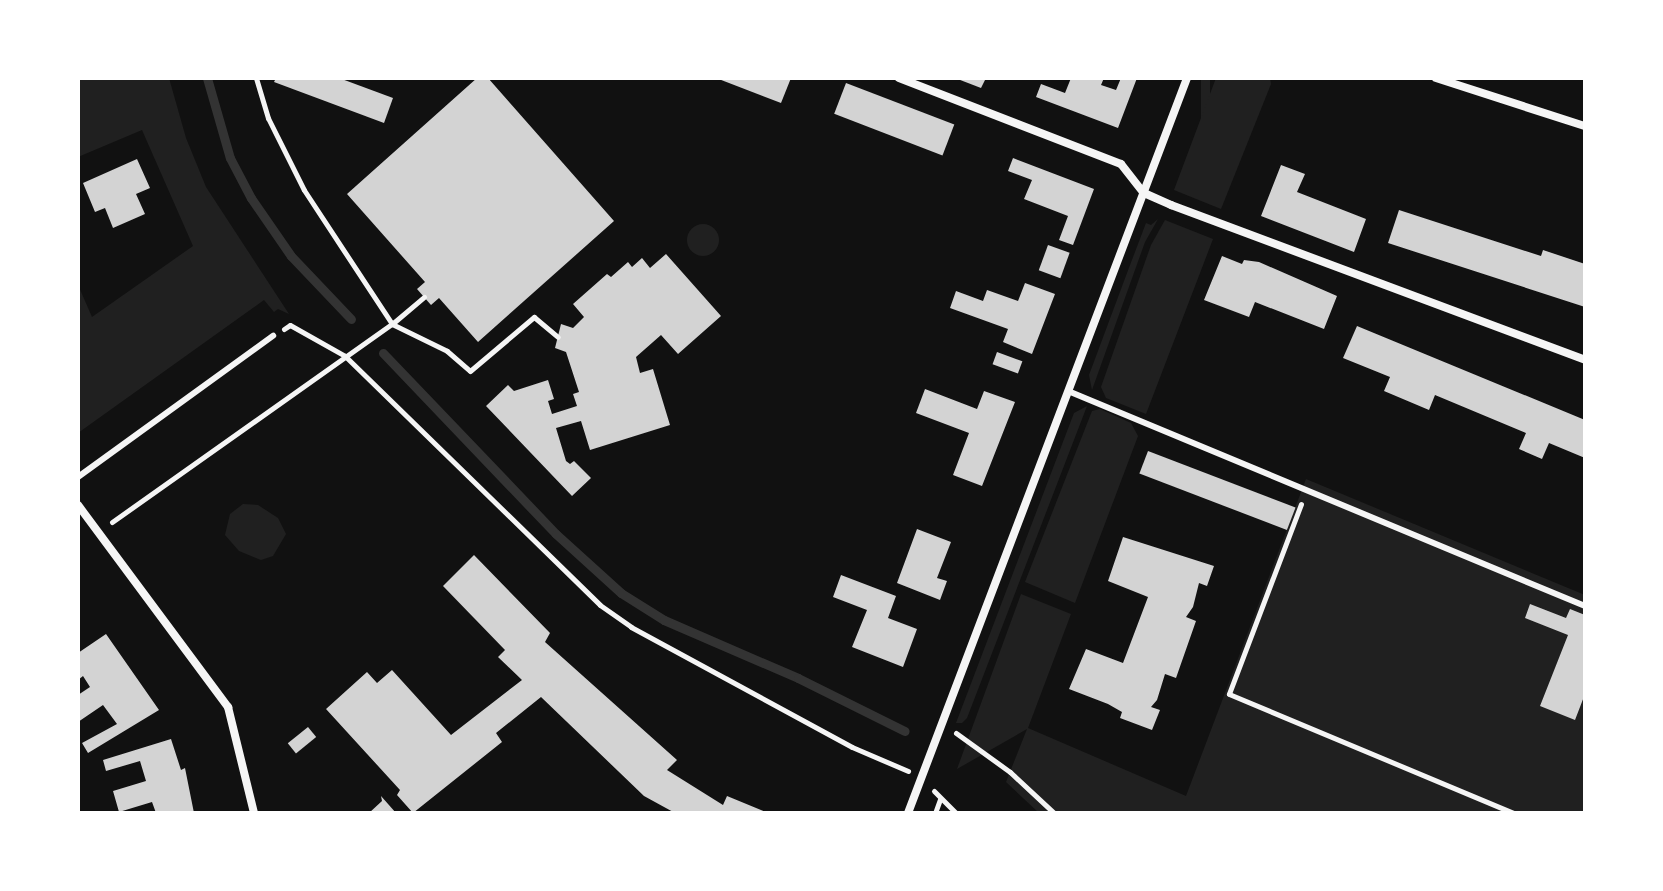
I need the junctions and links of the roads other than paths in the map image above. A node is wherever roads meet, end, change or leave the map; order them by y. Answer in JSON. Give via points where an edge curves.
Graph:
{"nodes":[{"id":1,"x":899,"y":78,"type":"edge"},
{"id":2,"x":1187,"y":78,"type":"edge"},
{"id":3,"x":1439,"y":78,"type":"edge"},
{"id":4,"x":1585,"y":126,"type":"edge"},
{"id":5,"x":1144,"y":193,"type":"junction"},
{"id":6,"x":273,"y":336,"type":"road end"},
{"id":7,"x":1585,"y":360,"type":"edge"},
{"id":8,"x":1068,"y":391,"type":"junction"},
{"id":9,"x":78,"y":477,"type":"edge"},
{"id":10,"x":78,"y":505,"type":"edge"},
{"id":11,"x":1585,"y":606,"type":"edge"},
{"id":12,"x":254,"y":813,"type":"edge"},
{"id":13,"x":908,"y":813,"type":"edge"}],
"edges":[{"from":1,"to":5,"type":"street","via":[[1121,164]]},
{"from":2,"to":5,"type":"street"},
{"from":3,"to":4,"type":"street"},
{"from":5,"to":7,"type":"street"},
{"from":5,"to":8,"type":"street"},
{"from":6,"to":9,"type":"lane"},
{"from":8,"to":11,"type":"lane"},
{"from":8,"to":13,"type":"street"},
{"from":10,"to":12,"type":"street","via":[[228,707]]}]}
